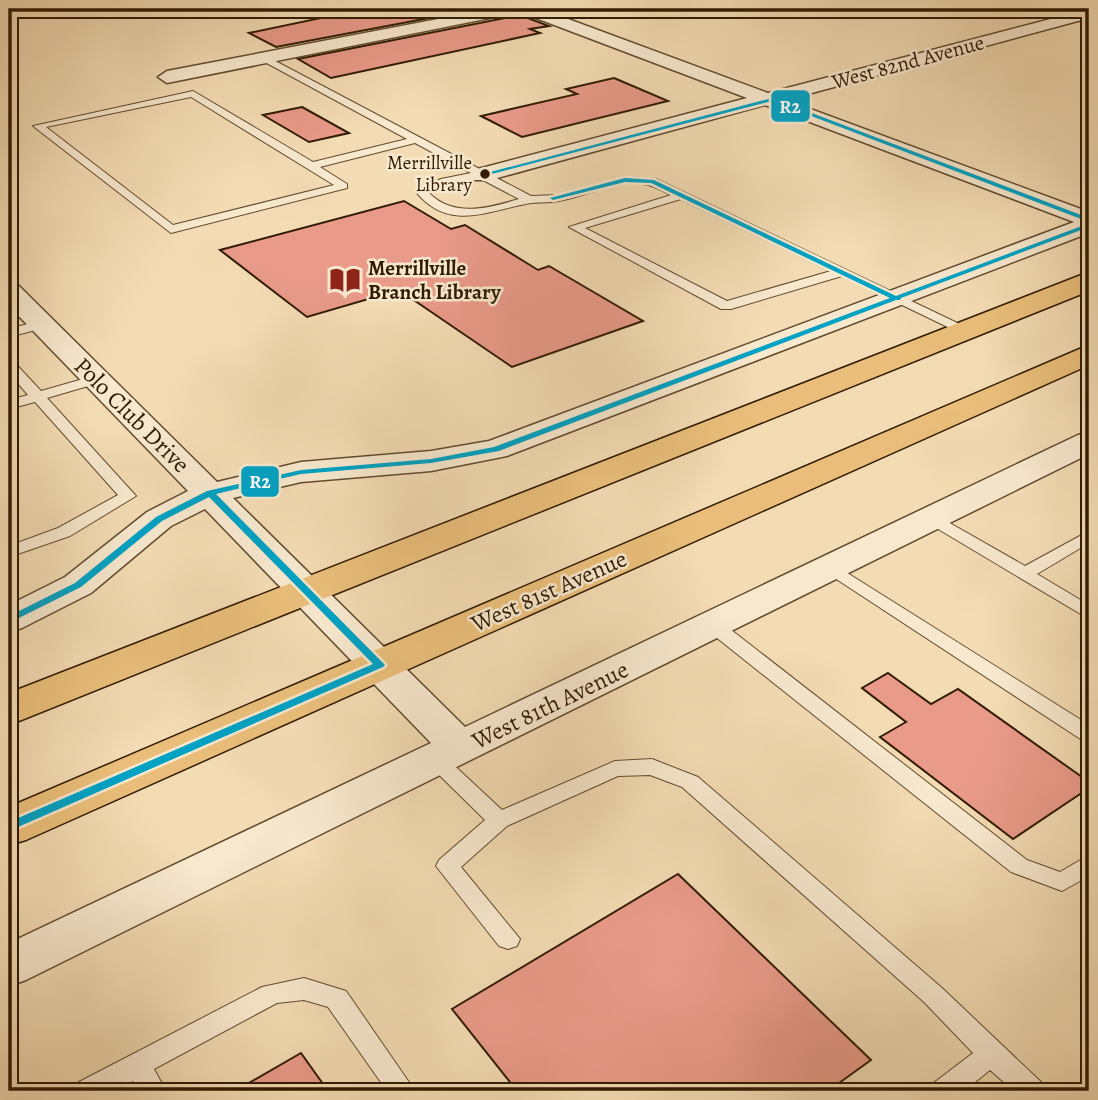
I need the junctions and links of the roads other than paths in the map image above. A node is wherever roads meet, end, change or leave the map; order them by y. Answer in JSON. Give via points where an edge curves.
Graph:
{"nodes":[{"id":1,"x":514,"y":9,"type":"edge"},
{"id":2,"x":526,"y":9,"type":"edge"},
{"id":3,"x":1089,"y":13,"type":"edge"},
{"id":4,"x":264,"y":58,"type":"junction"},
{"id":5,"x":167,"y":77,"type":"joint"},
{"id":6,"x":193,"y":94,"type":"junction"},
{"id":7,"x":772,"y":99,"type":"junction"},
{"id":8,"x":416,"y":140,"type":"junction"},
{"id":9,"x":312,"y":166,"type":"junction"},
{"id":10,"x":482,"y":175,"type":"junction"},
{"id":11,"x":682,"y":195,"type":"junction"},
{"id":12,"x":529,"y":200,"type":"junction"},
{"id":13,"x":1089,"y":222,"type":"edge"},
{"id":14,"x":842,"y":272,"type":"junction"},
{"id":15,"x":1089,"y":281,"type":"edge"},
{"id":16,"x":9,"y":290,"type":"edge"},
{"id":17,"x":898,"y":299,"type":"junction"},
{"id":18,"x":42,"y":324,"type":"junction"},
{"id":19,"x":965,"y":330,"type":"junction"},
{"id":20,"x":9,"y":333,"type":"edge"},
{"id":21,"x":1089,"y":354,"type":"edge"},
{"id":22,"x":9,"y":365,"type":"edge"},
{"id":23,"x":97,"y":379,"type":"junction"},
{"id":24,"x":37,"y":397,"type":"junction"},
{"id":25,"x":9,"y":405,"type":"edge"},
{"id":26,"x":1089,"y":442,"type":"edge"},
{"id":27,"x":210,"y":493,"type":"junction"},
{"id":28,"x":934,"y":519,"type":"junction"},
{"id":29,"x":1089,"y":536,"type":"edge"},
{"id":30,"x":9,"y":552,"type":"edge"},
{"id":31,"x":833,"y":569,"type":"junction"},
{"id":32,"x":1024,"y":574,"type":"junction"},
{"id":33,"x":307,"y":591,"type":"junction"},
{"id":34,"x":1089,"y":614,"type":"edge"},
{"id":35,"x":9,"y":620,"type":"edge"},
{"id":36,"x":714,"y":626,"type":"junction"},
{"id":37,"x":380,"y":666,"type":"junction"},
{"id":38,"x":9,"y":710,"type":"edge"},
{"id":39,"x":1089,"y":735,"type":"edge"},
{"id":40,"x":448,"y":754,"type":"junction"},
{"id":41,"x":499,"y":820,"type":"junction"},
{"id":42,"x":9,"y":827,"type":"edge"},
{"id":43,"x":1089,"y":864,"type":"edge"},
{"id":44,"x":508,"y":939,"type":"dead end"},
{"id":45,"x":9,"y":966,"type":"edge"},
{"id":46,"x":991,"y":1054,"type":"junction"},
{"id":47,"x":138,"y":1065,"type":"junction"},
{"id":48,"x":88,"y":1091,"type":"edge"},
{"id":49,"x":153,"y":1091,"type":"edge"},
{"id":50,"x":402,"y":1091,"type":"edge"},
{"id":51,"x":944,"y":1091,"type":"edge"},
{"id":52,"x":1032,"y":1091,"type":"edge"}],
"edges":[{"from":1,"to":4,"type":"street"},
{"from":2,"to":7,"type":"street"},
{"from":3,"to":7,"type":"street","name":"West 82nd Avenue"},
{"from":4,"to":5,"type":"street"},
{"from":4,"to":8,"type":"lane"},
{"from":5,"to":6,"type":"lane"},
{"from":6,"to":9,"type":"lane"},
{"from":6,"to":9,"type":"lane","via":[[38,126],[171,229],[343,186]]},
{"from":7,"to":10,"type":"street","name":"West 82nd Avenue"},
{"from":7,"to":13,"type":"street"},
{"from":8,"to":9,"type":"lane"},
{"from":8,"to":10,"type":"lane"},
{"from":10,"to":12,"type":"lane"},
{"from":10,"to":12,"type":"lane","via":[[445,181],[422,192],[457,213]]},
{"from":11,"to":12,"type":"lane","via":[[652,181],[635,179],[559,198]]},
{"from":11,"to":14,"type":"lane"},
{"from":11,"to":14,"type":"lane","via":[[575,227],[726,306]]},
{"from":13,"to":17,"type":"street"},
{"from":14,"to":17,"type":"lane"},
{"from":15,"to":19,"type":"main road"},
{"from":16,"to":18,"type":"street","name":"Polo Club Drive"},
{"from":17,"to":19,"type":"lane"},
{"from":17,"to":27,"type":"street","via":[[496,449],[431,461],[301,472]]},
{"from":18,"to":20,"type":"lane"},
{"from":18,"to":23,"type":"street","name":"Polo Club Drive"},
{"from":19,"to":33,"type":"main road"},
{"from":21,"to":37,"type":"main road","name":"West 81st Avenue"},
{"from":22,"to":24,"type":"lane"},
{"from":23,"to":24,"type":"lane"},
{"from":23,"to":27,"type":"street","name":"Polo Club Drive"},
{"from":24,"to":25,"type":"lane"},
{"from":24,"to":30,"type":"lane","via":[[128,496],[64,532]]},
{"from":26,"to":28,"type":"street","name":"West 81th Avenue"},
{"from":27,"to":33,"type":"street","name":"Polo Club Drive"},
{"from":27,"to":35,"type":"street","via":[[159,519],[78,585]]},
{"from":28,"to":31,"type":"street","name":"West 81th Avenue"},
{"from":28,"to":32,"type":"lane"},
{"from":29,"to":32,"type":"lane"},
{"from":31,"to":36,"type":"street","name":"West 81th Avenue"},
{"from":31,"to":39,"type":"lane"},
{"from":32,"to":34,"type":"lane"},
{"from":33,"to":37,"type":"street","name":"Polo Club Drive"},
{"from":33,"to":38,"type":"main road"},
{"from":36,"to":40,"type":"street","name":"West 81th Avenue"},
{"from":36,"to":43,"type":"lane","via":[[1019,866],[1062,882]]},
{"from":37,"to":40,"type":"street","name":"Polo Club Drive"},
{"from":37,"to":42,"type":"main road","name":"West 81st Avenue"},
{"from":40,"to":41,"type":"lane"},
{"from":40,"to":45,"type":"street","name":"West 81th Avenue"},
{"from":41,"to":44,"type":"lane","via":[[447,866]]},
{"from":41,"to":46,"type":"lane","via":[[615,769],[652,767],[690,782],[933,995]]},
{"from":46,"to":51,"type":"lane"},
{"from":46,"to":52,"type":"lane"},
{"from":47,"to":48,"type":"lane"},
{"from":47,"to":49,"type":"lane"},
{"from":47,"to":50,"type":"lane","via":[[271,994],[298,987],[321,990],[337,999]]}]}
